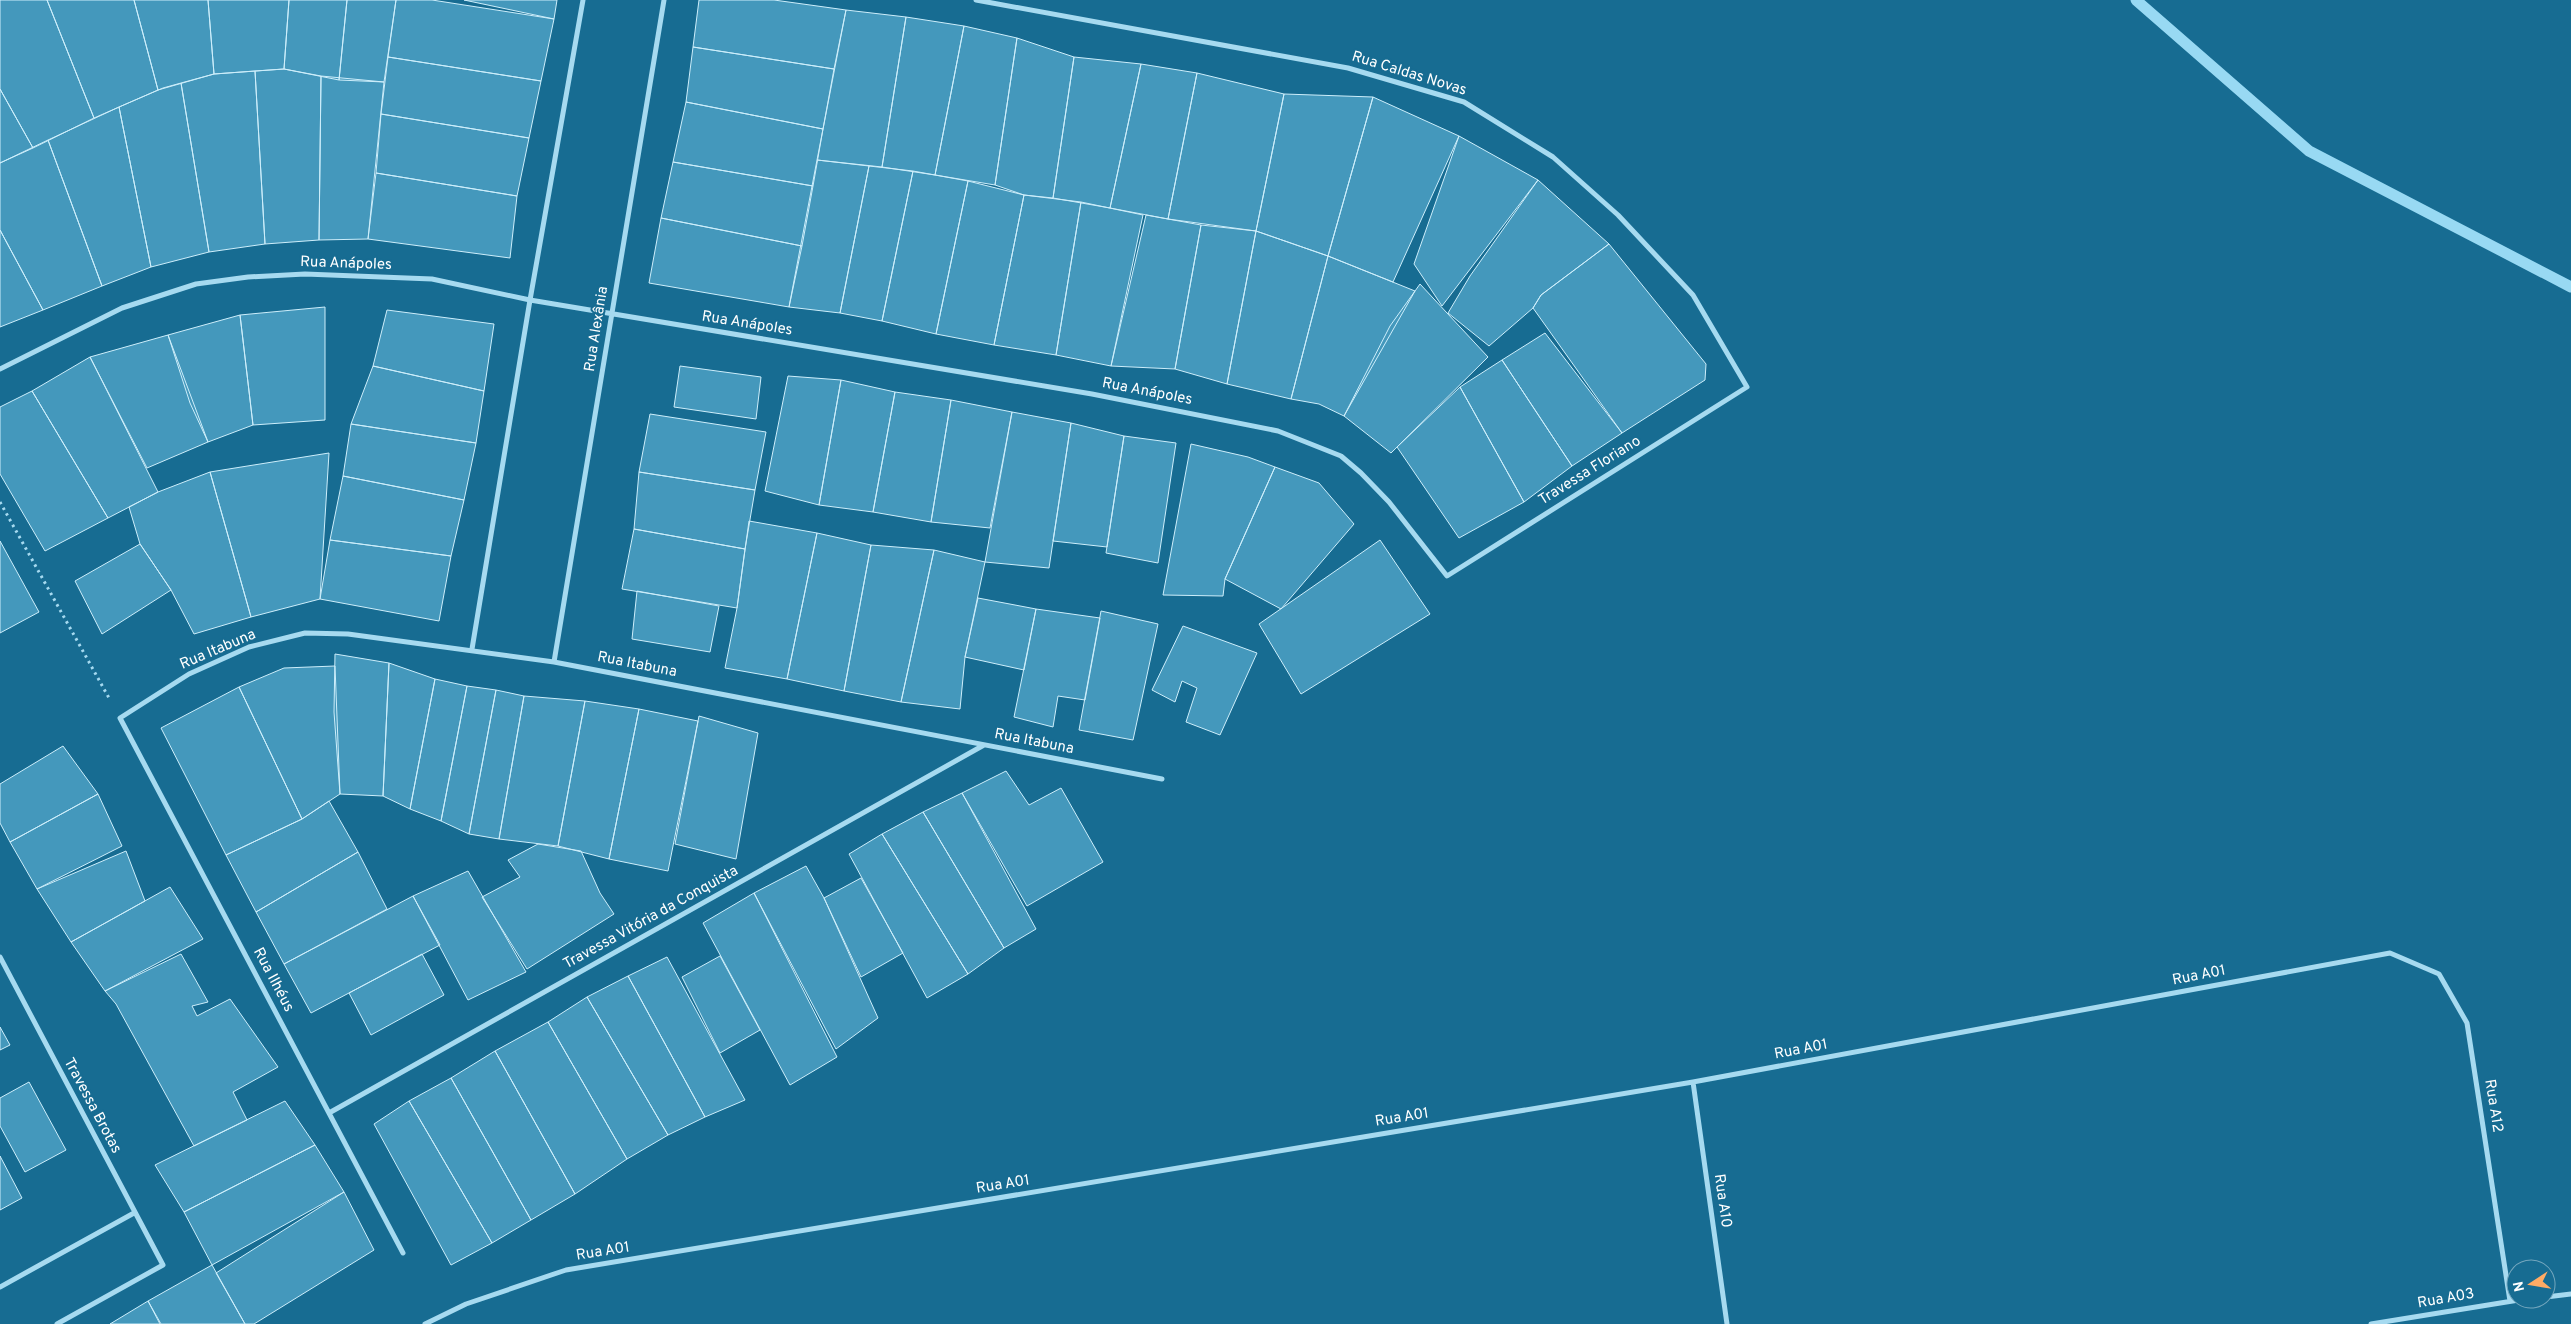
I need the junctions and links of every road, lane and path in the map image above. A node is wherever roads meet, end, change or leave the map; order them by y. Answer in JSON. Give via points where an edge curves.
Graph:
{"nodes":[{"id":1,"x":583,"y":0,"type":"edge"},
{"id":2,"x":664,"y":0,"type":"edge"},
{"id":3,"x":976,"y":0,"type":"edge"},
{"id":4,"x":530,"y":300,"type":"junction"},
{"id":5,"x":612,"y":315,"type":"junction"},
{"id":6,"x":0,"y":369,"type":"edge"},
{"id":7,"x":1747,"y":387,"type":"joint"},
{"id":8,"x":0,"y":502,"type":"edge"},
{"id":9,"x":1447,"y":576,"type":"joint"},
{"id":10,"x":472,"y":649,"type":"junction"},
{"id":11,"x":554,"y":662,"type":"junction"},
{"id":12,"x":120,"y":718,"type":"junction"},
{"id":13,"x":984,"y":745,"type":"junction"},
{"id":14,"x":1162,"y":779,"type":"dead end"},
{"id":15,"x":2390,"y":953,"type":"joint"},
{"id":16,"x":0,"y":958,"type":"edge"},
{"id":17,"x":1693,"y":1082,"type":"junction"},
{"id":18,"x":329,"y":1113,"type":"junction"},
{"id":19,"x":134,"y":1213,"type":"junction"},
{"id":20,"x":403,"y":1253,"type":"dead end"},
{"id":21,"x":2506,"y":1275,"type":"edge"},
{"id":22,"x":0,"y":1287,"type":"edge"},
{"id":23,"x":2571,"y":1294,"type":"edge"},
{"id":24,"x":2556,"y":1295,"type":"edge"},
{"id":25,"x":2506,"y":1302,"type":"edge"},
{"id":26,"x":57,"y":1324,"type":"edge"},
{"id":27,"x":425,"y":1324,"type":"edge"},
{"id":28,"x":1727,"y":1324,"type":"edge"},
{"id":29,"x":2372,"y":1324,"type":"edge"}],
"edges":[{"from":1,"to":4,"type":"street"},
{"from":2,"to":5,"type":"street","name":"Rua Alexânia"},
{"from":3,"to":7,"type":"street","name":"Rua Caldas Novas","via":[[1348,68],[1464,102],[1553,157],[1618,215],[1693,295]]},
{"from":4,"to":5,"type":"street","name":"Rua Anápoles"},
{"from":4,"to":6,"type":"street","name":"Rua Anápoles","via":[[432,279],[304,274],[240,278],[196,284],[122,308]]},
{"from":4,"to":10,"type":"street"},
{"from":5,"to":9,"type":"street","name":"Rua Anápoles","via":[[1092,394],[1278,430],[1342,456],[1389,502]]},
{"from":5,"to":11,"type":"street","name":"Rua Alexânia"},
{"from":7,"to":9,"type":"street","name":"Travessa Floriano"},
{"from":8,"to":12,"type":"path"},
{"from":10,"to":11,"type":"street","name":"Rua Itabuna"},
{"from":10,"to":12,"type":"street","name":"Rua Itabuna","via":[[348,634],[305,633],[249,647],[189,674]]},
{"from":11,"to":13,"type":"street","name":"Rua Itabuna"},
{"from":12,"to":18,"type":"street","name":"Rua Ilhéus"},
{"from":13,"to":14,"type":"street","name":"Rua Itabuna"},
{"from":13,"to":18,"type":"street","name":"Travessa Vitória da Conquista"},
{"from":15,"to":17,"type":"street","name":"Rua A01"},
{"from":15,"to":21,"type":"street","name":"Rua A12","via":[[2439,974],[2467,1023]]},
{"from":16,"to":19,"type":"street","name":"Travessa Brotas"},
{"from":17,"to":27,"type":"street","name":"Rua A01","via":[[566,1270],[466,1304]]},
{"from":17,"to":28,"type":"street","name":"Rua A10"},
{"from":18,"to":20,"type":"street","name":"Rua Ilhéus"},
{"from":19,"to":22,"type":"street"},
{"from":19,"to":26,"type":"street","name":"Travessa Brotas","via":[[163,1265]]},
{"from":23,"to":24,"type":"street"},
{"from":25,"to":29,"type":"street","name":"Rua A03"}]}
